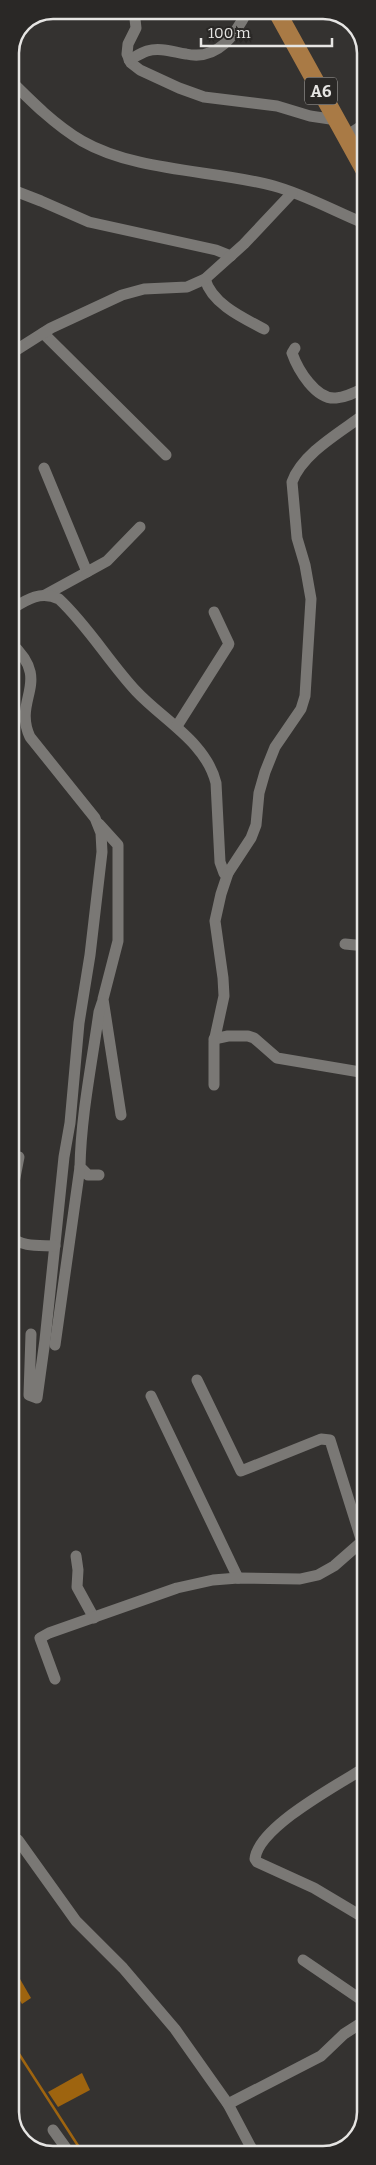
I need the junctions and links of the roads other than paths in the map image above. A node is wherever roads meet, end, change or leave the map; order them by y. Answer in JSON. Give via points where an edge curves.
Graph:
{"nodes":[{"id":1,"x":135,"y":19,"type":"edge"},
{"id":2,"x":243,"y":19,"type":"edge"},
{"id":3,"x":281,"y":19,"type":"edge"},
{"id":4,"x":129,"y":60,"type":"junction"},
{"id":5,"x":19,"y":89,"type":"edge"},
{"id":6,"x":337,"y":120,"type":"junction"},
{"id":7,"x":357,"y":129,"type":"edge"},
{"id":8,"x":346,"y":136,"type":"junction"},
{"id":9,"x":357,"y":156,"type":"edge"},
{"id":10,"x":19,"y":192,"type":"edge"},
{"id":11,"x":292,"y":193,"type":"junction"},
{"id":12,"x":357,"y":220,"type":"edge"},
{"id":13,"x":231,"y":256,"type":"junction"},
{"id":14,"x":206,"y":280,"type":"junction"},
{"id":15,"x":264,"y":329,"type":"dead end"},
{"id":16,"x":43,"y":333,"type":"junction"},
{"id":17,"x":19,"y":348,"type":"edge"},
{"id":18,"x":295,"y":348,"type":"dead end"},
{"id":19,"x":357,"y":392,"type":"edge"},
{"id":20,"x":357,"y":417,"type":"edge"},
{"id":21,"x":166,"y":455,"type":"dead end"},
{"id":22,"x":44,"y":468,"type":"dead end"},
{"id":23,"x":140,"y":527,"type":"dead end"},
{"id":24,"x":87,"y":572,"type":"junction"},
{"id":25,"x":46,"y":595,"type":"junction"},
{"id":26,"x":19,"y":605,"type":"edge"},
{"id":27,"x":214,"y":612,"type":"dead end"},
{"id":28,"x":19,"y":652,"type":"edge"},
{"id":29,"x":177,"y":726,"type":"junction"},
{"id":30,"x":98,"y":823,"type":"junction"},
{"id":31,"x":228,"y":873,"type":"junction"},
{"id":32,"x":345,"y":944,"type":"dead end"},
{"id":33,"x":357,"y":945,"type":"edge"},
{"id":34,"x":103,"y":999,"type":"junction"},
{"id":35,"x":214,"y":1039,"type":"junction"},
{"id":36,"x":357,"y":1072,"type":"edge"},
{"id":37,"x":214,"y":1085,"type":"dead end"},
{"id":38,"x":121,"y":1114,"type":"dead end"},
{"id":39,"x":80,"y":1167,"type":"junction"},
{"id":40,"x":99,"y":1175,"type":"dead end"},
{"id":41,"x":19,"y":1242,"type":"edge"},
{"id":42,"x":55,"y":1246,"type":"junction"},
{"id":43,"x":31,"y":1334,"type":"dead end"},
{"id":44,"x":55,"y":1345,"type":"dead end"},
{"id":45,"x":197,"y":1380,"type":"dead end"},
{"id":46,"x":151,"y":1396,"type":"dead end"},
{"id":47,"x":357,"y":1519,"type":"edge"},
{"id":48,"x":357,"y":1546,"type":"edge"},
{"id":49,"x":76,"y":1556,"type":"dead end"},
{"id":50,"x":238,"y":1578,"type":"junction"},
{"id":51,"x":94,"y":1618,"type":"junction"},
{"id":52,"x":55,"y":1679,"type":"dead end"},
{"id":53,"x":357,"y":1773,"type":"edge"},
{"id":54,"x":19,"y":1841,"type":"edge"},
{"id":55,"x":357,"y":1914,"type":"edge"},
{"id":56,"x":303,"y":1960,"type":"dead end"},
{"id":57,"x":357,"y":1997,"type":"edge"},
{"id":58,"x":357,"y":2026,"type":"edge"},
{"id":59,"x":228,"y":2104,"type":"junction"},
{"id":60,"x":53,"y":2130,"type":"dead end"},
{"id":61,"x":65,"y":2146,"type":"edge"},
{"id":62,"x":250,"y":2146,"type":"edge"}],
"edges":[{"from":1,"to":4,"type":"street","via":[[127,48]]},
{"from":2,"to":4,"type":"street","via":[[234,36],[207,54],[152,50]]},
{"from":3,"to":6,"type":"highway","number":"A6"},
{"from":4,"to":6,"type":"street","via":[[146,73],[204,97],[277,106]]},
{"from":5,"to":11,"type":"street","via":[[51,119],[99,149],[138,161],[262,183]]},
{"from":6,"to":8,"type":"highway","number":"A6"},
{"from":7,"to":8,"type":"street"},
{"from":8,"to":9,"type":"highway","number":"A6"},
{"from":10,"to":13,"type":"street","via":[[89,222]]},
{"from":11,"to":12,"type":"street"},
{"from":11,"to":13,"type":"street"},
{"from":13,"to":14,"type":"street"},
{"from":14,"to":15,"type":"street","via":[[208,289],[232,311]]},
{"from":14,"to":16,"type":"street","via":[[187,287],[129,293]]},
{"from":16,"to":17,"type":"street"},
{"from":16,"to":21,"type":"street"},
{"from":18,"to":19,"type":"street","via":[[292,353],[297,366],[320,394],[334,399]]},
{"from":20,"to":31,"type":"street","via":[[306,459],[292,482],[296,532],[311,599],[305,696],[301,709],[275,747],[264,772],[254,831]]},
{"from":22,"to":24,"type":"street"},
{"from":23,"to":24,"type":"street","via":[[107,561]]},
{"from":24,"to":25,"type":"street"},
{"from":25,"to":26,"type":"street","via":[[32,597]]},
{"from":25,"to":29,"type":"street","via":[[63,603],[136,691]]},
{"from":27,"to":29,"type":"street","via":[[229,644]]},
{"from":28,"to":30,"type":"street","via":[[31,671],[25,715],[30,736]]},
{"from":29,"to":31,"type":"street","via":[[215,777],[220,862],[224,873]]},
{"from":30,"to":34,"type":"street","via":[[118,845],[118,941]]},
{"from":30,"to":42,"type":"street","via":[[101,859]]},
{"from":31,"to":35,"type":"street","via":[[215,921],[224,996]]},
{"from":32,"to":33,"type":"street"},
{"from":34,"to":38,"type":"street"},
{"from":34,"to":39,"type":"street","via":[[80,1144]]},
{"from":35,"to":36,"type":"street","via":[[248,1036],[278,1058]]},
{"from":35,"to":37,"type":"street"},
{"from":39,"to":40,"type":"street","via":[[88,1175]]},
{"from":39,"to":44,"type":"street"},
{"from":41,"to":42,"type":"street"},
{"from":42,"to":43,"type":"street","via":[[37,1398],[29,1395]]},
{"from":45,"to":47,"type":"street","via":[[241,1471],[321,1439],[330,1440]]},
{"from":46,"to":50,"type":"street"},
{"from":48,"to":50,"type":"street","via":[[318,1575],[300,1579]]},
{"from":49,"to":51,"type":"street","via":[[77,1587]]},
{"from":50,"to":51,"type":"street","via":[[176,1588]]},
{"from":51,"to":52,"type":"street","via":[[40,1638]]},
{"from":53,"to":55,"type":"street","via":[[295,1812],[266,1838],[255,1859]]},
{"from":54,"to":59,"type":"street","via":[[76,1921],[123,1968],[175,2029]]},
{"from":56,"to":57,"type":"street"},
{"from":58,"to":59,"type":"street","via":[[321,2056]]},
{"from":59,"to":62,"type":"street"},
{"from":60,"to":61,"type":"street"}]}
